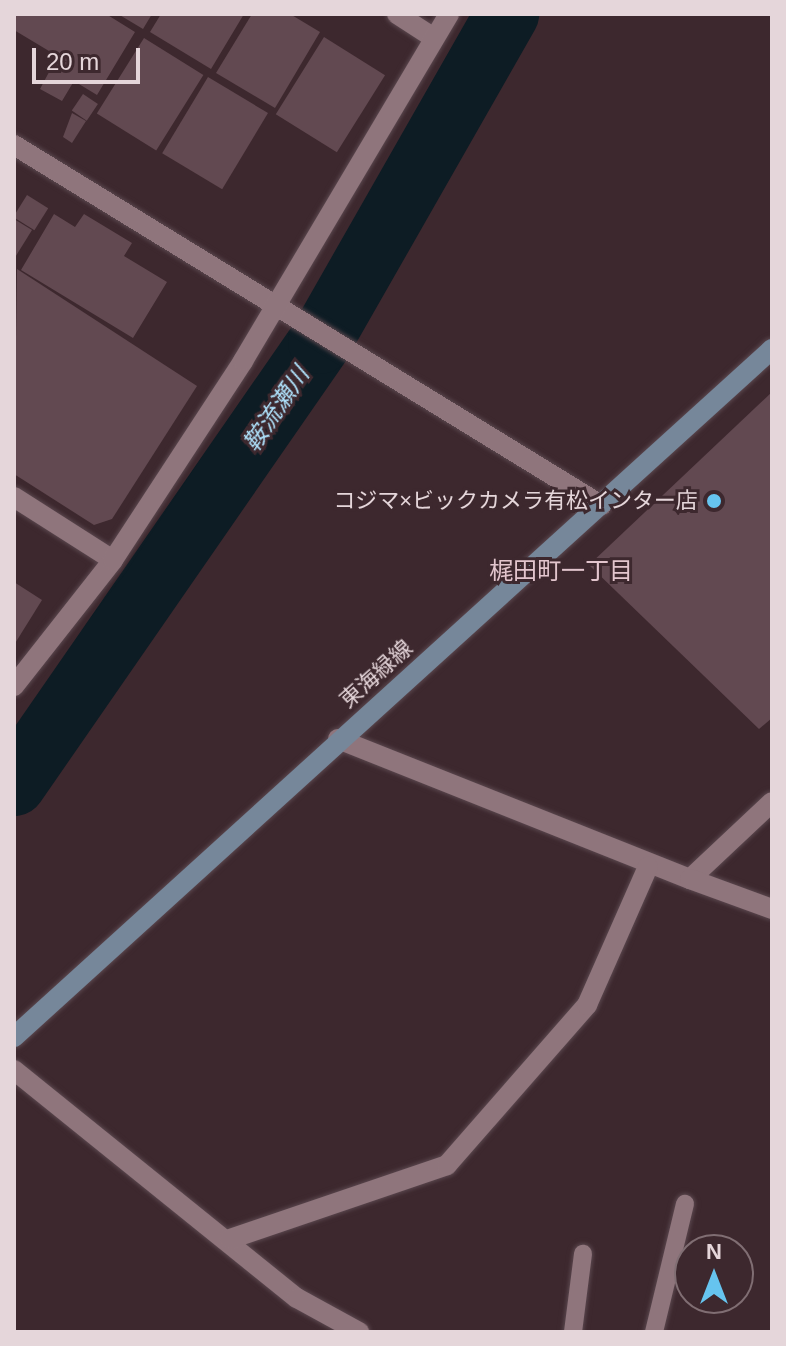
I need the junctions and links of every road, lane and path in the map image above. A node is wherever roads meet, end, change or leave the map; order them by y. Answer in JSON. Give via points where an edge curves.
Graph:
{"nodes":[{"id":1,"x":397,"y":14,"type":"edge"},
{"id":2,"x":449,"y":14,"type":"edge"},
{"id":3,"x":434,"y":38,"type":"junction"},
{"id":4,"x":14,"y":145,"type":"edge"},
{"id":5,"x":274,"y":302,"type":"junction"},
{"id":6,"x":772,"y":349,"type":"edge"},
{"id":7,"x":14,"y":497,"type":"edge"},
{"id":8,"x":601,"y":505,"type":"junction"},
{"id":9,"x":113,"y":560,"type":"junction"},
{"id":10,"x":14,"y":686,"type":"edge"},
{"id":11,"x":338,"y":739,"type":"junction"},
{"id":12,"x":772,"y":802,"type":"edge"},
{"id":13,"x":648,"y":867,"type":"junction"},
{"id":14,"x":690,"y":879,"type":"junction"},
{"id":15,"x":772,"y":909,"type":"edge"},
{"id":16,"x":14,"y":1037,"type":"edge"},
{"id":17,"x":14,"y":1070,"type":"edge"},
{"id":18,"x":685,"y":1204,"type":"dead end"},
{"id":19,"x":230,"y":1239,"type":"junction"},
{"id":20,"x":583,"y":1254,"type":"dead end"},
{"id":21,"x":359,"y":1332,"type":"edge"},
{"id":22,"x":573,"y":1332,"type":"edge"},
{"id":23,"x":654,"y":1332,"type":"edge"}],
"edges":[{"from":1,"to":3,"type":"street"},
{"from":2,"to":3,"type":"street"},
{"from":3,"to":5,"type":"street"},
{"from":4,"to":5,"type":"street"},
{"from":5,"to":8,"type":"street"},
{"from":5,"to":9,"type":"street"},
{"from":6,"to":8,"type":"main road","name":"東海緑線"},
{"from":7,"to":9,"type":"street"},
{"from":8,"to":11,"type":"main road","name":"東海緑線"},
{"from":9,"to":10,"type":"street"},
{"from":11,"to":13,"type":"street"},
{"from":11,"to":16,"type":"main road","name":"東海緑線"},
{"from":12,"to":14,"type":"street"},
{"from":13,"to":14,"type":"street"},
{"from":13,"to":19,"type":"street","via":[[587,1005],[447,1165]]},
{"from":14,"to":15,"type":"street"},
{"from":17,"to":19,"type":"street"},
{"from":18,"to":23,"type":"lane"},
{"from":19,"to":21,"type":"street","via":[[297,1298]]},
{"from":20,"to":22,"type":"lane"}]}
